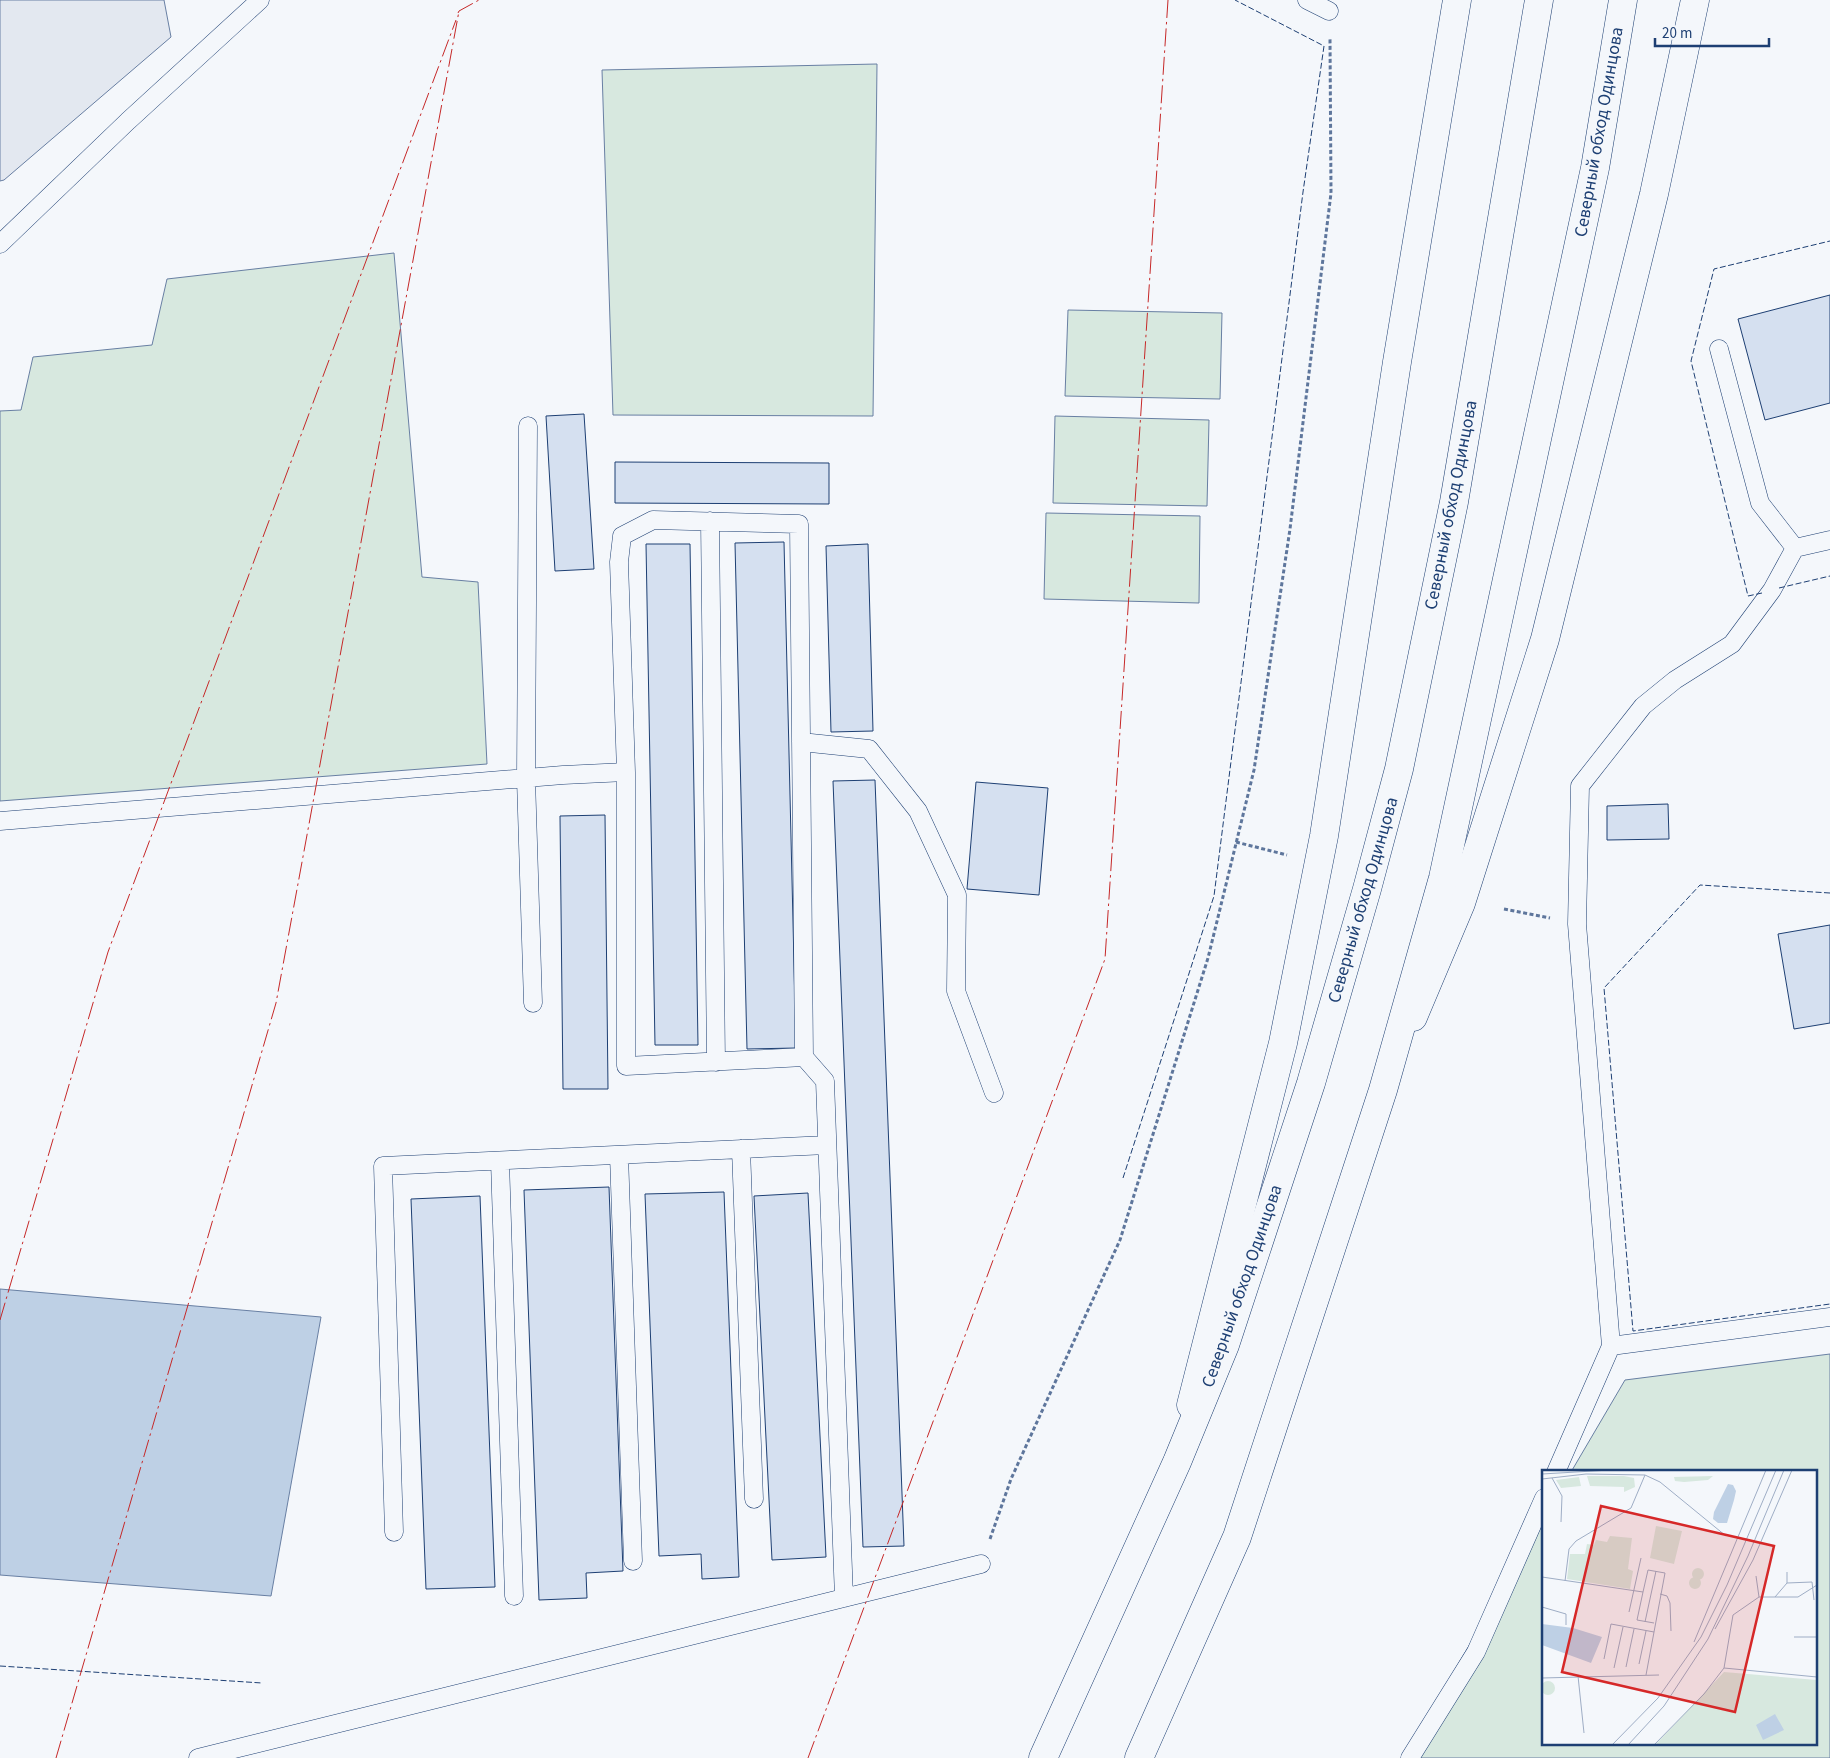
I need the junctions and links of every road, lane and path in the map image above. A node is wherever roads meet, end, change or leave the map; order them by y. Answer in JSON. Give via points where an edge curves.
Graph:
{"nodes":[{"id":1,"x":260,"y":0,"type":"edge"},
{"id":2,"x":1307,"y":0,"type":"edge"},
{"id":3,"x":1457,"y":0,"type":"edge"},
{"id":4,"x":1539,"y":0,"type":"edge"},
{"id":5,"x":1623,"y":0,"type":"edge"},
{"id":6,"x":1695,"y":0,"type":"edge"},
{"id":7,"x":1329,"y":11,"type":"joint"},
{"id":8,"x":0,"y":244,"type":"edge"},
{"id":9,"x":1719,"y":349,"type":"dead end"},
{"id":10,"x":528,"y":426,"type":"dead end"},
{"id":11,"x":710,"y":521,"type":"junction"},
{"id":12,"x":1830,"y":540,"type":"edge"},
{"id":13,"x":1795,"y":548,"type":"junction"},
{"id":14,"x":801,"y":742,"type":"junction"},
{"id":15,"x":626,"y":772,"type":"junction"},
{"id":16,"x":526,"y":779,"type":"junction"},
{"id":17,"x":0,"y":821,"type":"edge"},
{"id":18,"x":1236,"y":842,"type":"junction"},
{"id":19,"x":1290,"y":856,"type":"dead end"},
{"id":20,"x":1504,"y":909,"type":"dead end"},
{"id":21,"x":1528,"y":914,"type":"dead end"},
{"id":22,"x":534,"y":1003,"type":"dead end"},
{"id":23,"x":804,"y":1058,"type":"junction"},
{"id":24,"x":716,"y":1062,"type":"junction"},
{"id":25,"x":1383,"y":1090,"type":"junction"},
{"id":26,"x":994,"y":1093,"type":"dead end"},
{"id":27,"x":827,"y":1145,"type":"junction"},
{"id":28,"x":741,"y":1149,"type":"junction"},
{"id":29,"x":619,"y":1155,"type":"junction"},
{"id":30,"x":500,"y":1161,"type":"junction"},
{"id":31,"x":1830,"y":1318,"type":"edge"},
{"id":32,"x":1611,"y":1346,"type":"junction"},
{"id":33,"x":1177,"y":1462,"type":"junction"},
{"id":34,"x":1557,"y":1470,"type":"edge"},
{"id":35,"x":754,"y":1499,"type":"dead end"},
{"id":36,"x":1542,"y":1503,"type":"edge"},
{"id":37,"x":394,"y":1532,"type":"dead end"},
{"id":38,"x":633,"y":1561,"type":"dead end"},
{"id":39,"x":981,"y":1564,"type":"joint"},
{"id":40,"x":514,"y":1596,"type":"dead end"},
{"id":41,"x":844,"y":1598,"type":"junction"},
{"id":42,"x":198,"y":1758,"type":"edge"},
{"id":43,"x":1043,"y":1758,"type":"edge"},
{"id":44,"x":1139,"y":1758,"type":"edge"},
{"id":45,"x":1410,"y":1758,"type":"edge"}],
"edges":[{"from":1,"to":8,"type":"lane"},
{"from":2,"to":7,"type":"lane"},
{"from":3,"to":33,"type":"main road","via":[[1324,836],[1283,1043]]},
{"from":4,"to":33,"type":"main road","name":"Северный обход Одинцова","via":[[1454,502],[1399,769],[1311,1083],[1225,1345]]},
{"from":5,"to":25,"type":"main road","name":"Северный обход Одинцова","via":[[1595,168],[1443,878]]},
{"from":6,"to":25,"type":"main road","via":[[1654,194],[1545,639],[1461,902]]},
{"from":7,"to":18,"type":"path","via":[[1331,193],[1290,529],[1254,770]]},
{"from":9,"to":13,"type":"lane","via":[[1760,504]]},
{"from":10,"to":16,"type":"lane"},
{"from":11,"to":14,"type":"lane","via":[[799,524]]},
{"from":11,"to":15,"type":"lane","via":[[653,520],[622,536],[619,562]]},
{"from":11,"to":24,"type":"lane"},
{"from":12,"to":13,"type":"lane"},
{"from":13,"to":32,"type":"lane","via":[[1772,590],[1732,644],[1675,680],[1643,706],[1580,786],[1577,924]]},
{"from":14,"to":23,"type":"lane"},
{"from":14,"to":26,"type":"lane","via":[[869,749],[918,810],[957,895],[956,991]]},
{"from":15,"to":16,"type":"lane"},
{"from":15,"to":24,"type":"lane","via":[[626,1066]]},
{"from":16,"to":17,"type":"lane"},
{"from":16,"to":22,"type":"lane"},
{"from":18,"to":19,"type":"path"},
{"from":18,"to":39,"type":"path","via":[[1208,958],[1120,1240],[1011,1480]]},
{"from":20,"to":21,"type":"path"},
{"from":23,"to":24,"type":"lane"},
{"from":23,"to":27,"type":"lane","via":[[825,1081]]},
{"from":25,"to":44,"type":"main road","name":"Северный обход Одинцова","via":[[1238,1537]]},
{"from":27,"to":28,"type":"lane"},
{"from":27,"to":41,"type":"lane"},
{"from":28,"to":29,"type":"lane"},
{"from":28,"to":35,"type":"lane"},
{"from":29,"to":30,"type":"lane"},
{"from":29,"to":38,"type":"lane"},
{"from":30,"to":37,"type":"lane","via":[[383,1166]]},
{"from":30,"to":40,"type":"lane"},
{"from":31,"to":32,"type":"lane"},
{"from":32,"to":34,"type":"lane"},
{"from":33,"to":43,"type":"main road","name":"Северный обход Одинцова"},
{"from":36,"to":45,"type":"lane","via":[[1476,1652]]},
{"from":39,"to":41,"type":"lane"},
{"from":41,"to":42,"type":"lane"}]}
